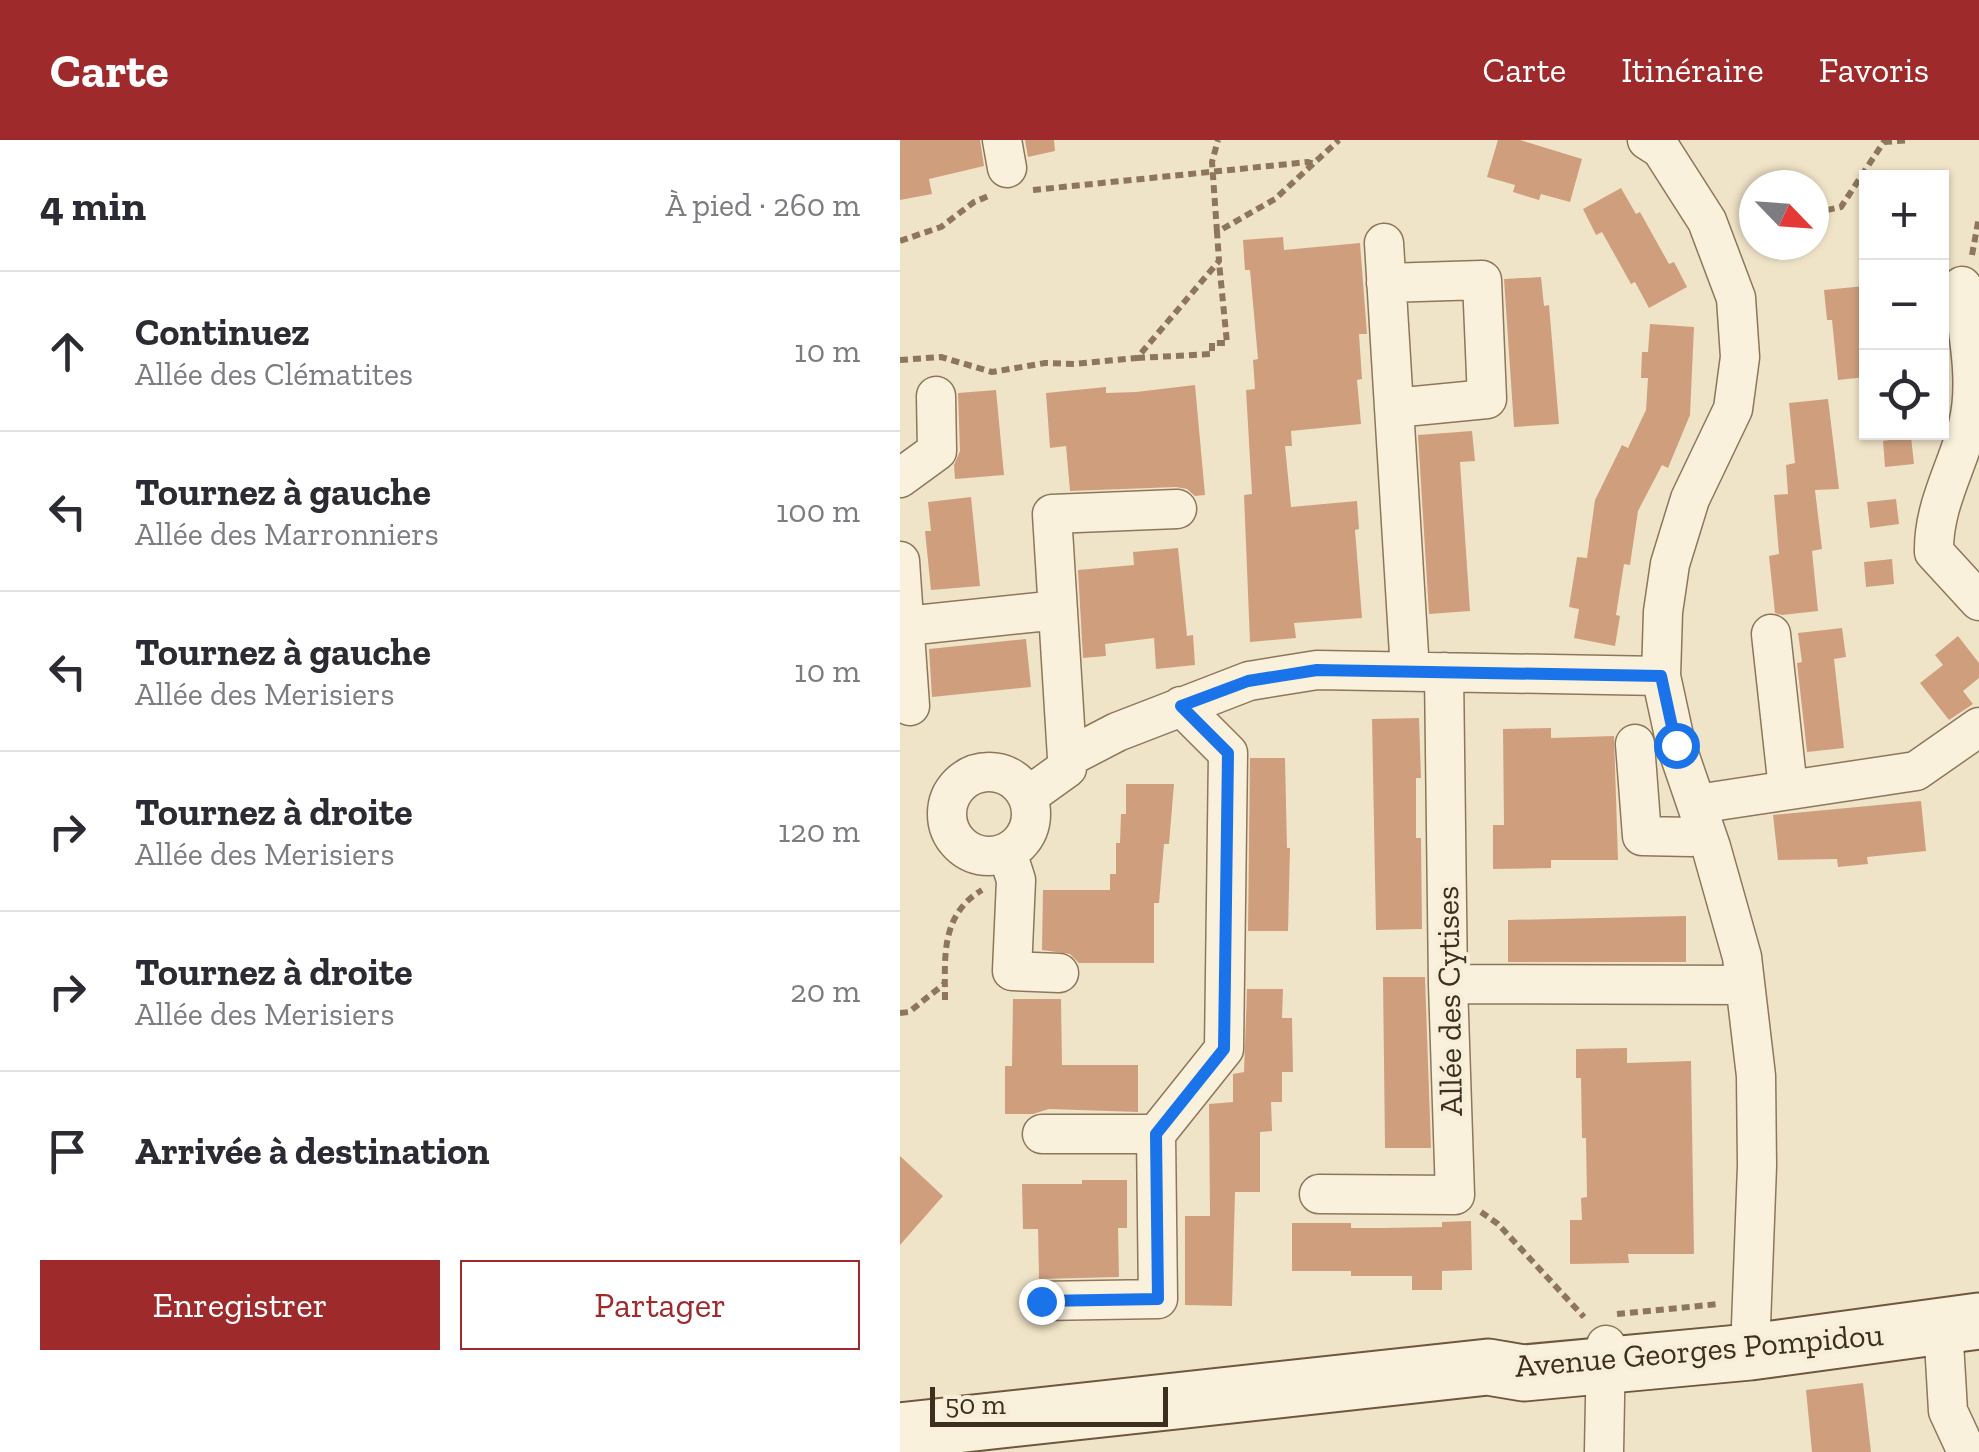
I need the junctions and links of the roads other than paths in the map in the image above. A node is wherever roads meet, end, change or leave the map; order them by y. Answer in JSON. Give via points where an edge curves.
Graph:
{"nodes":[{"id":1,"x":1647,"y":140,"type":"edge"},
{"id":2,"x":1384,"y":243,"type":"dead end"},
{"id":3,"x":1386,"y":283,"type":"junction"},
{"id":4,"x":1962,"y":286,"type":"dead end"},
{"id":5,"x":936,"y":396,"type":"dead end"},
{"id":6,"x":1394,"y":408,"type":"junction"},
{"id":7,"x":900,"y":478,"type":"edge"},
{"id":8,"x":1177,"y":508,"type":"dead end"},
{"id":9,"x":900,"y":561,"type":"edge"},
{"id":10,"x":1979,"y":601,"type":"edge"},
{"id":11,"x":1058,"y":610,"type":"junction"},
{"id":12,"x":906,"y":626,"type":"junction"},
{"id":13,"x":1771,"y":634,"type":"dead end"},
{"id":14,"x":1427,"y":672,"type":"junction"},
{"id":15,"x":1661,"y":676,"type":"junction"},
{"id":16,"x":910,"y":706,"type":"dead end"},
{"id":17,"x":1181,"y":706,"type":"junction"},
{"id":18,"x":1979,"y":727,"type":"edge"},
{"id":19,"x":1636,"y":744,"type":"dead end"},
{"id":20,"x":1067,"y":758,"type":"junction"},
{"id":21,"x":1788,"y":788,"type":"junction"},
{"id":22,"x":1028,"y":796,"type":"junction"},
{"id":23,"x":1701,"y":817,"type":"junction"},
{"id":24,"x":1012,"y":866,"type":"junction"},
{"id":25,"x":1059,"y":972,"type":"dead end"},
{"id":26,"x":1448,"y":984,"type":"junction"},
{"id":27,"x":1746,"y":985,"type":"junction"},
{"id":28,"x":1042,"y":1134,"type":"dead end"},
{"id":29,"x":1156,"y":1134,"type":"junction"},
{"id":30,"x":1319,"y":1194,"type":"dead end"},
{"id":31,"x":1041,"y":1301,"type":"dead end"},
{"id":32,"x":1944,"y":1325,"type":"edge"},
{"id":33,"x":1749,"y":1339,"type":"junction"},
{"id":34,"x":1599,"y":1341,"type":"junction"},
{"id":35,"x":900,"y":1431,"type":"edge"},
{"id":36,"x":1604,"y":1452,"type":"edge"},
{"id":37,"x":1967,"y":1452,"type":"edge"}],
"edges":[{"from":1,"to":15,"type":"street","via":[[1661,149],[1707,221],[1736,298],[1740,356],[1733,409],[1690,499],[1670,564]]},
{"from":2,"to":3,"type":"street","name":"Allée des Cytises"},
{"from":3,"to":6,"type":"street","name":"Allée des Cytises"},
{"from":3,"to":6,"type":"street","via":[[1482,280],[1487,398]]},
{"from":4,"to":10,"type":"street","via":[[1972,370],[1969,422],[1934,526],[1934,552]]},
{"from":5,"to":7,"type":"street","via":[[937,451]]},
{"from":6,"to":14,"type":"street","name":"Allée des Cytises"},
{"from":8,"to":11,"type":"street","via":[[1052,514]]},
{"from":9,"to":12,"type":"street"},
{"from":11,"to":12,"type":"street"},
{"from":11,"to":20,"type":"street"},
{"from":12,"to":16,"type":"street"},
{"from":13,"to":21,"type":"street"},
{"from":14,"to":15,"type":"street"},
{"from":14,"to":17,"type":"street","via":[[1317,670],[1248,681]]},
{"from":14,"to":26,"type":"street","name":"Allée des Cytises"},
{"from":15,"to":23,"type":"street"},
{"from":17,"to":20,"type":"street"},
{"from":17,"to":29,"type":"street","via":[[1228,753],[1224,1049]]},
{"from":18,"to":21,"type":"street","via":[[1916,772]]},
{"from":19,"to":23,"type":"street","via":[[1642,836],[1691,837]]},
{"from":20,"to":22,"type":"street","via":[[1066,768]]},
{"from":21,"to":23,"type":"street"},
{"from":22,"to":24,"type":"street","via":[[1028,831]]},
{"from":22,"to":24,"type":"street","via":[[1006,775],[990,772],[963,781],[949,802],[952,835],[962,846]]},
{"from":23,"to":27,"type":"street"},
{"from":24,"to":25,"type":"street","via":[[1012,971]]},
{"from":26,"to":27,"type":"street"},
{"from":26,"to":30,"type":"street","name":"Allée des Cytises","via":[[1455,1195]]},
{"from":27,"to":33,"type":"street","via":[[1757,1166]]},
{"from":28,"to":29,"type":"street"},
{"from":29,"to":31,"type":"street","via":[[1158,1299]]},
{"from":32,"to":33,"type":"street","name":"Avenue Georges Pompidou"},
{"from":32,"to":37,"type":"street","via":[[1948,1411]]},
{"from":33,"to":34,"type":"street","name":"Avenue Georges Pompidou"},
{"from":34,"to":35,"type":"street","name":"Avenue Georges Pompidou","via":[[1524,1373],[1488,1367]]},
{"from":34,"to":36,"type":"street"}]}
